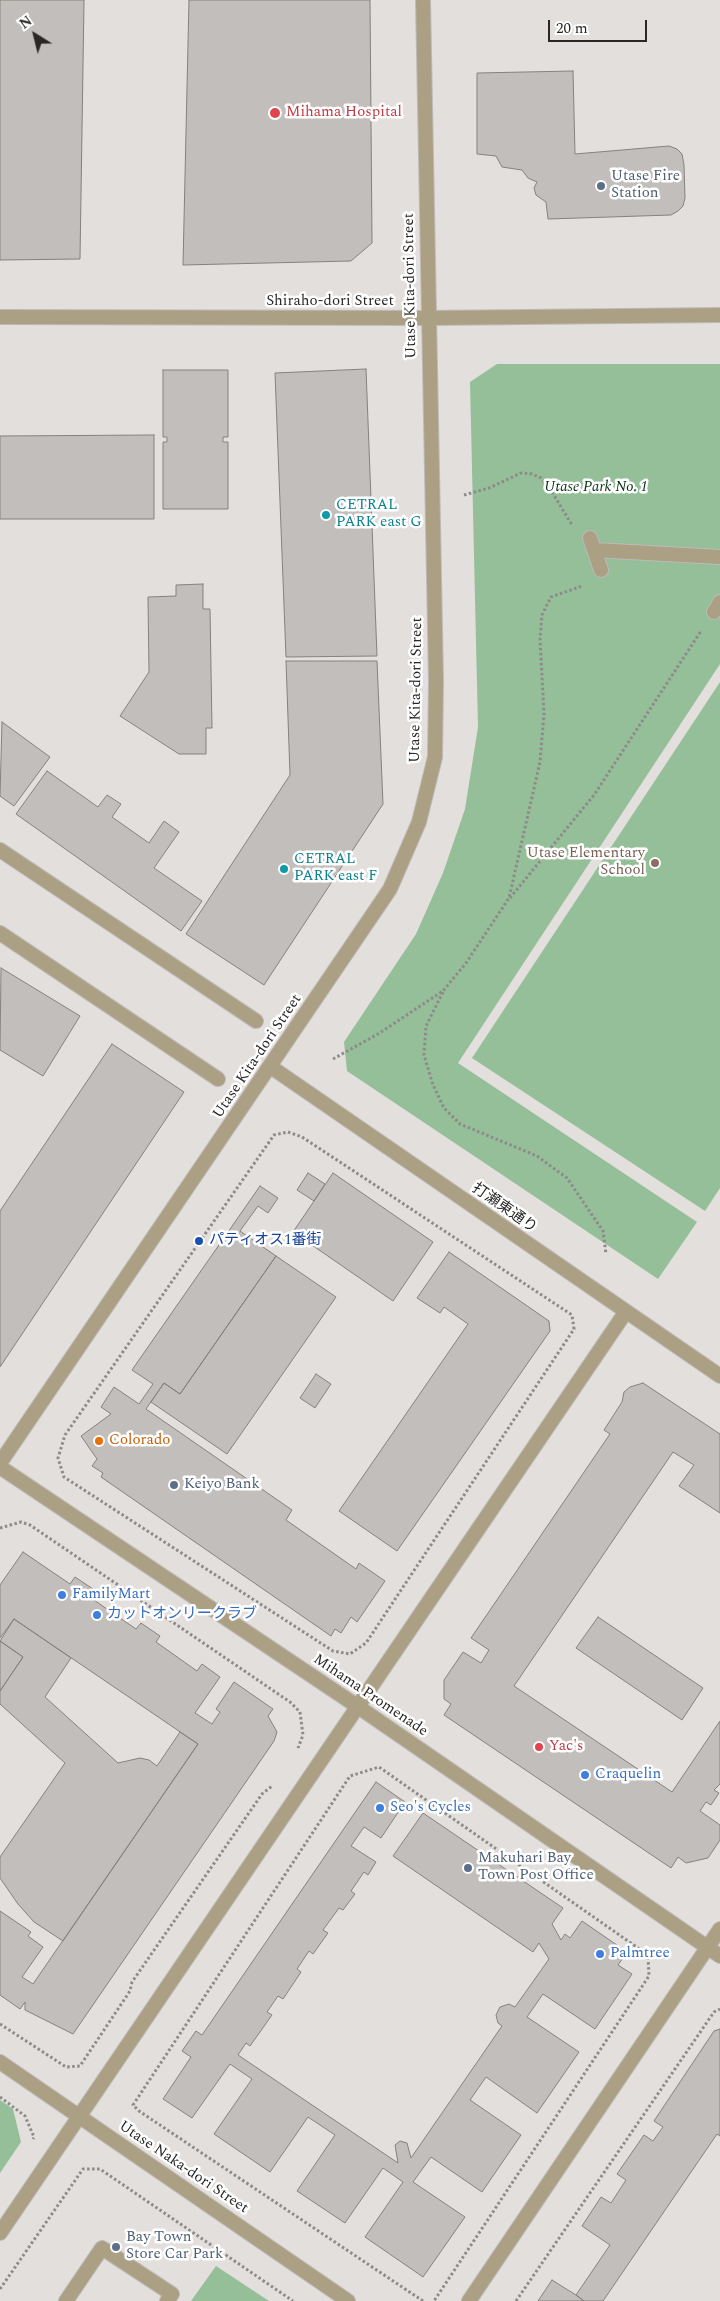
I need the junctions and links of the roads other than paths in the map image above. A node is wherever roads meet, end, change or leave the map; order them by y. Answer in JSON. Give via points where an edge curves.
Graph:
{"nodes":[{"id":1,"x":423,"y":0,"type":"edge"},
{"id":2,"x":720,"y":315,"type":"edge"},
{"id":3,"x":0,"y":317,"type":"edge"},
{"id":4,"x":428,"y":318,"type":"junction"},
{"id":5,"x":720,"y":557,"type":"edge"},
{"id":6,"x":601,"y":570,"type":"road end"},
{"id":7,"x":0,"y":850,"type":"edge"},
{"id":8,"x":0,"y":933,"type":"edge"},
{"id":9,"x":256,"y":1021,"type":"dead end"},
{"id":10,"x":271,"y":1067,"type":"junction"},
{"id":11,"x":218,"y":1079,"type":"dead end"},
{"id":12,"x":626,"y":1313,"type":"junction"},
{"id":13,"x":720,"y":1376,"type":"edge"},
{"id":14,"x":0,"y":1465,"type":"edge"},
{"id":15,"x":358,"y":1706,"type":"junction"},
{"id":16,"x":720,"y":1929,"type":"edge"},
{"id":17,"x":708,"y":1948,"type":"junction"},
{"id":18,"x":720,"y":1956,"type":"edge"},
{"id":19,"x":0,"y":2062,"type":"edge"},
{"id":20,"x":79,"y":2116,"type":"junction"},
{"id":21,"x":0,"y":2233,"type":"edge"},
{"id":22,"x":66,"y":2301,"type":"edge"},
{"id":23,"x":167,"y":2301,"type":"edge"},
{"id":24,"x":348,"y":2301,"type":"edge"},
{"id":25,"x":469,"y":2301,"type":"edge"}],
"edges":[{"from":1,"to":4,"type":"street","name":"Utase Kita-dori Street"},
{"from":2,"to":4,"type":"street","name":"Shiraho-dori Street"},
{"from":3,"to":4,"type":"street","name":"Shiraho-dori Street"},
{"from":4,"to":10,"type":"street","name":"Utase Kita-dori Street","via":[[435,757],[419,822],[390,889]]},
{"from":5,"to":6,"type":"street","via":[[592,544]]},
{"from":7,"to":9,"type":"street"},
{"from":8,"to":11,"type":"street"},
{"from":10,"to":12,"type":"street","name":"打瀬東通り"},
{"from":10,"to":14,"type":"street","name":"Utase Kita-dori Street"},
{"from":12,"to":13,"type":"street","name":"打瀬東通り"},
{"from":12,"to":15,"type":"street"},
{"from":14,"to":15,"type":"street","name":"Mihama Promenade"},
{"from":15,"to":17,"type":"street","name":"Mihama Promenade"},
{"from":15,"to":20,"type":"street"},
{"from":16,"to":17,"type":"street"},
{"from":17,"to":18,"type":"street","name":"Mihama Promenade"},
{"from":17,"to":25,"type":"street"},
{"from":19,"to":20,"type":"street","name":"Utase Naka-dori Street"},
{"from":20,"to":21,"type":"street"},
{"from":20,"to":24,"type":"street","name":"Utase Naka-dori Street"},
{"from":22,"to":23,"type":"street","via":[[102,2248],[172,2294]]}]}
